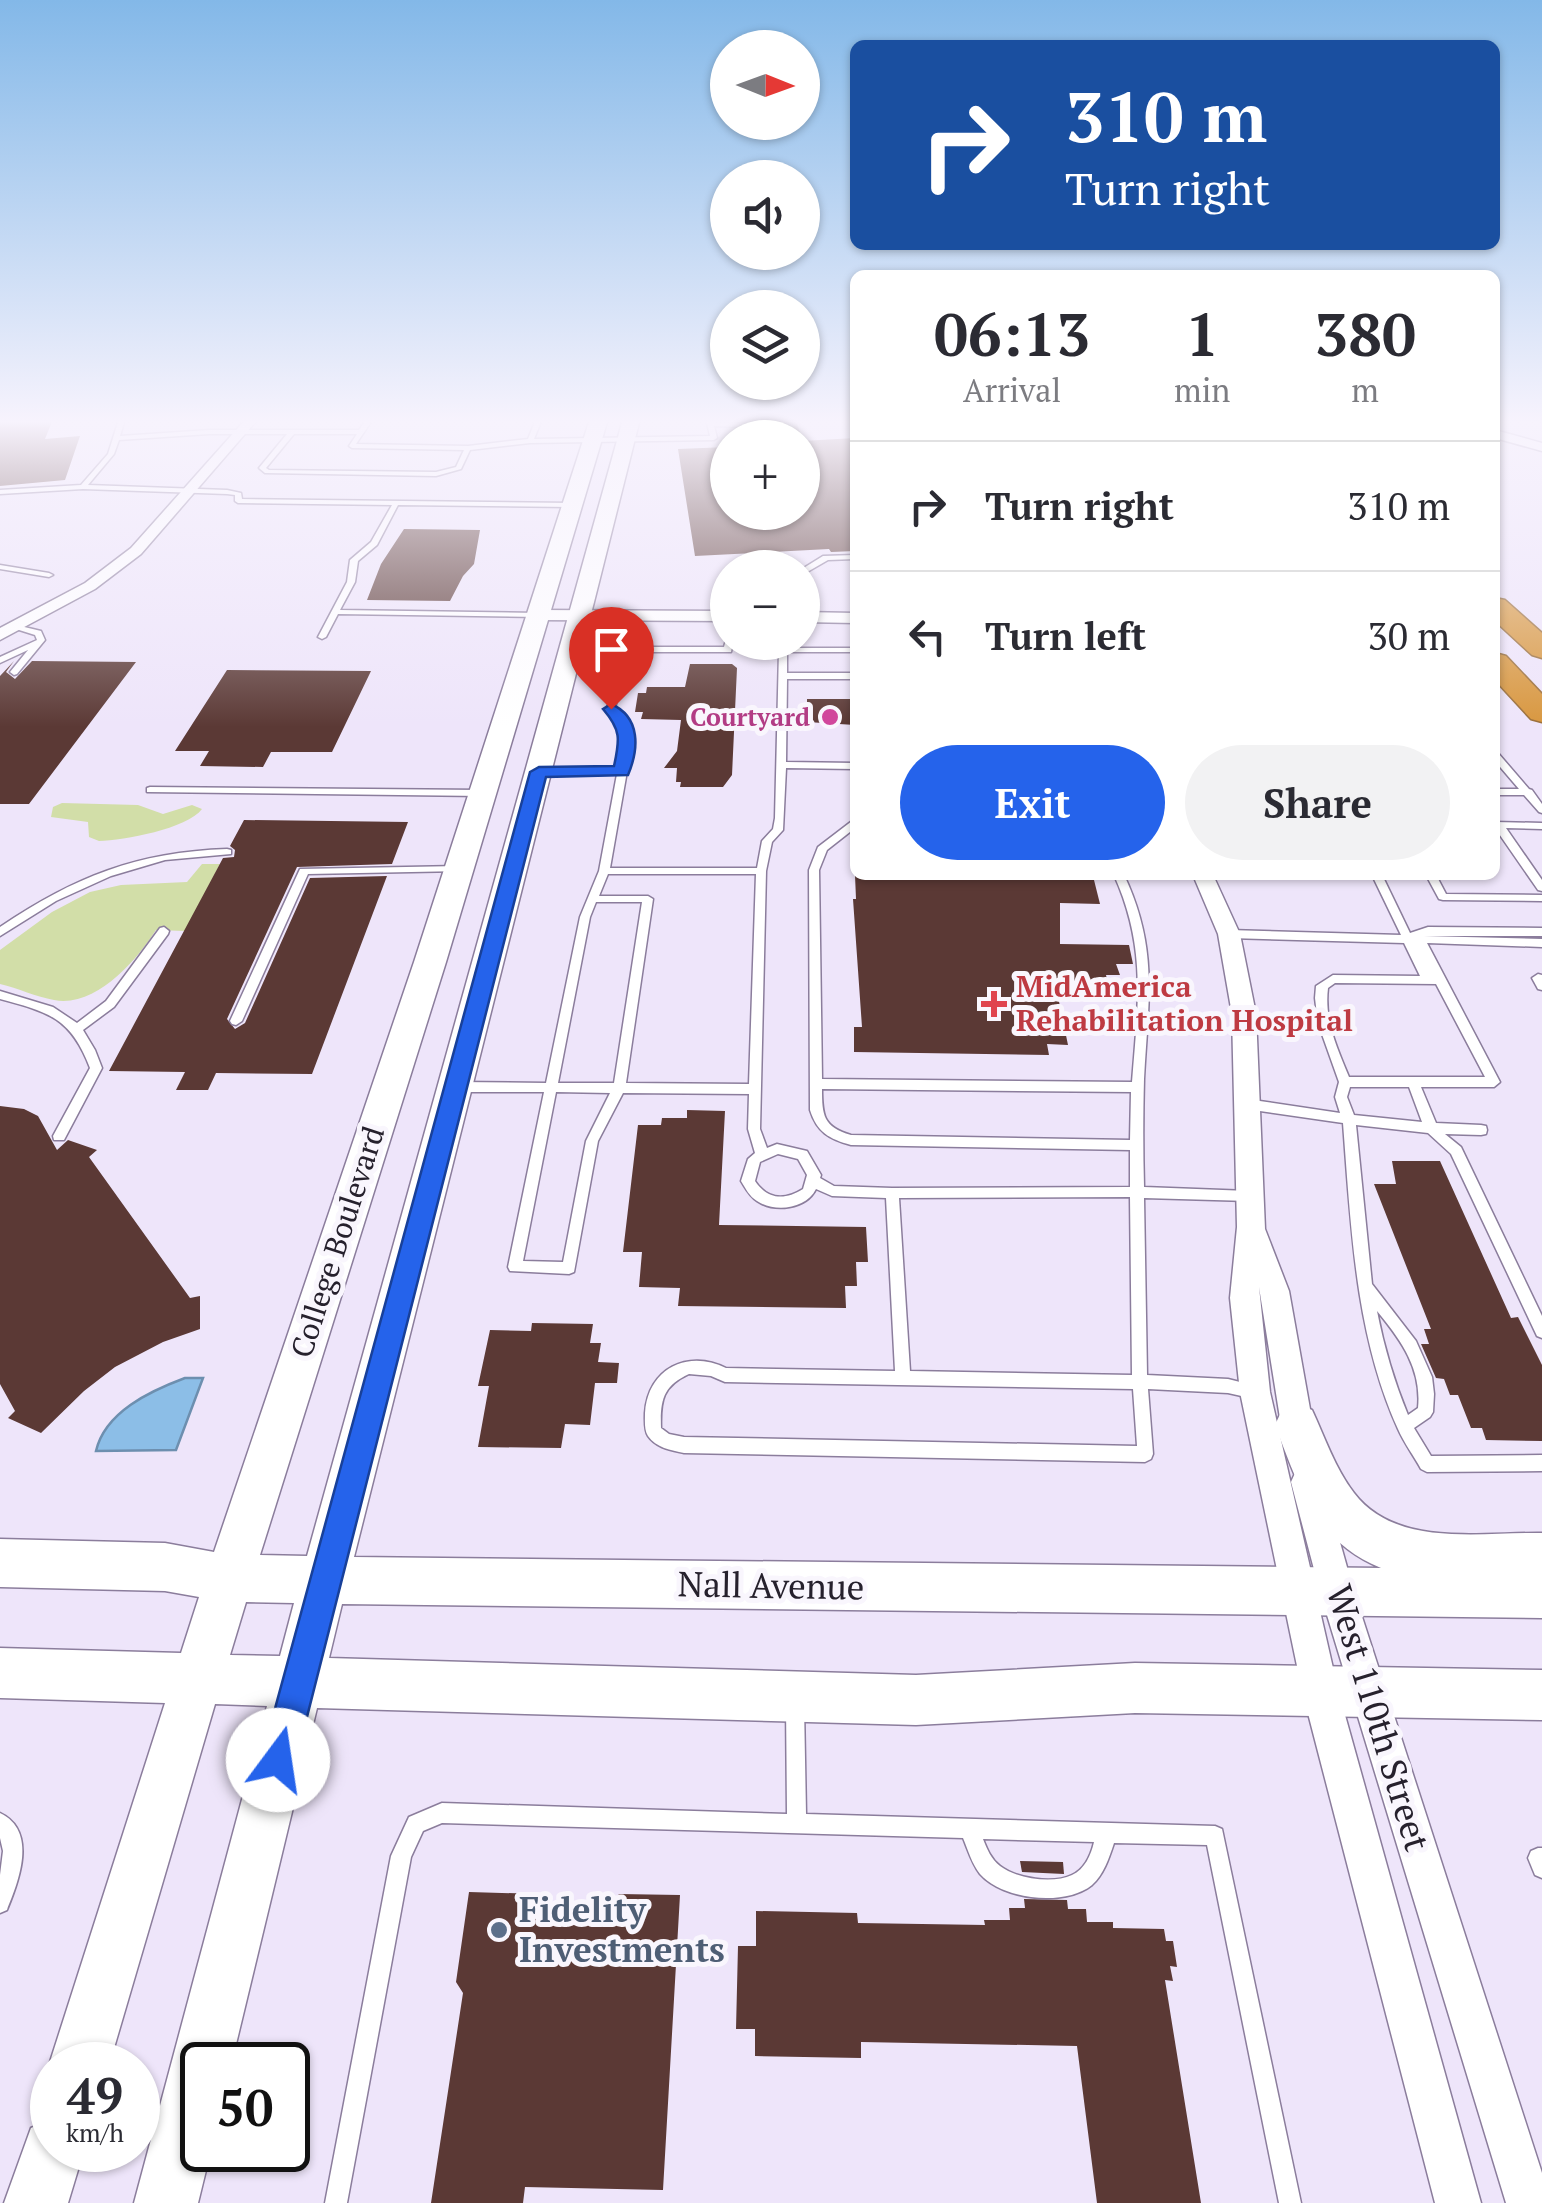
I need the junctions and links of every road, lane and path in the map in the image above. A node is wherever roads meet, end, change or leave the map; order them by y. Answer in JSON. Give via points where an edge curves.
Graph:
{"nodes":[{"id":1,"x":163,"y":522,"type":"edge"},
{"id":2,"x":386,"y":522,"type":"edge"},
{"id":3,"x":567,"y":522,"type":"edge"},
{"id":4,"x":605,"y":522,"type":"edge"},
{"id":5,"x":850,"y":557,"type":"edge"},
{"id":6,"x":820,"y":562,"type":"edge"},
{"id":7,"x":0,"y":567,"type":"edge"},
{"id":8,"x":48,"y":575,"type":"dead end"},
{"id":9,"x":1500,"y":580,"type":"edge"},
{"id":10,"x":1534,"y":607,"type":"edge"},
{"id":11,"x":1500,"y":610,"type":"edge"},
{"id":12,"x":336,"y":612,"type":"junction"},
{"id":13,"x":538,"y":615,"type":"junction"},
{"id":14,"x":580,"y":616,"type":"junction"},
{"id":15,"x":710,"y":616,"type":"edge"},
{"id":16,"x":820,"y":617,"type":"edge"},
{"id":17,"x":850,"y":618,"type":"edge"},
{"id":18,"x":19,"y":626,"type":"junction"},
{"id":19,"x":0,"y":636,"type":"edge"},
{"id":20,"x":322,"y":637,"type":"dead end"},
{"id":21,"x":42,"y":640,"type":"junction"},
{"id":22,"x":1542,"y":648,"type":"edge"},
{"id":23,"x":710,"y":650,"type":"edge"},
{"id":24,"x":850,"y":650,"type":"edge"},
{"id":25,"x":0,"y":660,"type":"edge"},
{"id":26,"x":1500,"y":667,"type":"edge"},
{"id":27,"x":14,"y":672,"type":"dead end"},
{"id":28,"x":782,"y":676,"type":"junction"},
{"id":29,"x":850,"y":676,"type":"edge"},
{"id":30,"x":1542,"y":712,"type":"edge"},
{"id":31,"x":1500,"y":762,"type":"edge"},
{"id":32,"x":781,"y":765,"type":"junction"},
{"id":33,"x":850,"y":766,"type":"edge"},
{"id":34,"x":539,"y":772,"type":"junction"},
{"id":35,"x":622,"y":772,"type":"junction"},
{"id":36,"x":150,"y":790,"type":"dead end"},
{"id":37,"x":482,"y":792,"type":"junction"},
{"id":38,"x":1500,"y":792,"type":"edge"},
{"id":39,"x":1528,"y":792,"type":"junction"},
{"id":40,"x":1542,"y":810,"type":"edge"},
{"id":41,"x":1500,"y":826,"type":"edge"},
{"id":42,"x":1542,"y":826,"type":"edge"},
{"id":43,"x":850,"y":827,"type":"edge"},
{"id":44,"x":1500,"y":829,"type":"edge"},
{"id":45,"x":224,"y":856,"type":"dead end"},
{"id":46,"x":459,"y":869,"type":"junction"},
{"id":47,"x":761,"y":870,"type":"junction"},
{"id":48,"x":604,"y":871,"type":"junction"},
{"id":49,"x":1121,"y":880,"type":"edge"},
{"id":50,"x":1205,"y":880,"type":"edge"},
{"id":51,"x":1380,"y":880,"type":"edge"},
{"id":52,"x":1434,"y":880,"type":"edge"},
{"id":53,"x":1542,"y":888,"type":"edge"},
{"id":54,"x":593,"y":898,"type":"junction"},
{"id":55,"x":1542,"y":898,"type":"edge"},
{"id":56,"x":0,"y":932,"type":"edge"},
{"id":57,"x":164,"y":932,"type":"dead end"},
{"id":58,"x":1542,"y":932,"type":"edge"},
{"id":59,"x":1229,"y":934,"type":"junction"},
{"id":60,"x":1410,"y":937,"type":"junction"},
{"id":61,"x":1542,"y":944,"type":"edge"},
{"id":62,"x":1434,"y":980,"type":"junction"},
{"id":63,"x":0,"y":995,"type":"edge"},
{"id":64,"x":236,"y":1021,"type":"dead end"},
{"id":65,"x":78,"y":1028,"type":"junction"},
{"id":66,"x":1345,"y":1082,"type":"junction"},
{"id":67,"x":1414,"y":1082,"type":"junction"},
{"id":68,"x":816,"y":1084,"type":"junction"},
{"id":69,"x":456,"y":1088,"type":"junction"},
{"id":70,"x":553,"y":1088,"type":"junction"},
{"id":71,"x":619,"y":1088,"type":"junction"},
{"id":72,"x":755,"y":1088,"type":"junction"},
{"id":73,"x":1138,"y":1088,"type":"junction"},
{"id":74,"x":1246,"y":1104,"type":"junction"},
{"id":75,"x":1349,"y":1119,"type":"junction"},
{"id":76,"x":1432,"y":1128,"type":"junction"},
{"id":77,"x":1481,"y":1130,"type":"dead end"},
{"id":78,"x":59,"y":1136,"type":"dead end"},
{"id":79,"x":1138,"y":1144,"type":"junction"},
{"id":80,"x":762,"y":1154,"type":"junction"},
{"id":81,"x":814,"y":1180,"type":"junction"},
{"id":82,"x":1137,"y":1192,"type":"junction"},
{"id":83,"x":892,"y":1193,"type":"junction"},
{"id":84,"x":1250,"y":1212,"type":"junction"},
{"id":85,"x":1367,"y":1288,"type":"junction"},
{"id":86,"x":1542,"y":1331,"type":"edge"},
{"id":87,"x":903,"y":1377,"type":"junction"},
{"id":88,"x":1140,"y":1382,"type":"junction"},
{"id":89,"x":1255,"y":1392,"type":"junction"},
{"id":90,"x":1297,"y":1426,"type":"junction"},
{"id":91,"x":1404,"y":1426,"type":"junction"},
{"id":92,"x":1542,"y":1463,"type":"edge"},
{"id":93,"x":1542,"y":1556,"type":"edge"},
{"id":94,"x":0,"y":1563,"type":"edge"},
{"id":95,"x":229,"y":1578,"type":"junction"},
{"id":96,"x":324,"y":1580,"type":"junction"},
{"id":97,"x":1317,"y":1592,"type":"junction"},
{"id":98,"x":1542,"y":1594,"type":"edge"},
{"id":99,"x":0,"y":1673,"type":"edge"},
{"id":100,"x":198,"y":1679,"type":"junction"},
{"id":101,"x":298,"y":1683,"type":"junction"},
{"id":102,"x":1320,"y":1690,"type":"junction"},
{"id":103,"x":1370,"y":1690,"type":"junction"},
{"id":104,"x":1542,"y":1695,"type":"edge"},
{"id":105,"x":795,"y":1697,"type":"junction"},
{"id":106,"x":0,"y":1823,"type":"edge"},
{"id":107,"x":797,"y":1823,"type":"junction"},
{"id":108,"x":969,"y":1828,"type":"junction"},
{"id":109,"x":1107,"y":1832,"type":"junction"},
{"id":110,"x":1542,"y":1858,"type":"edge"},
{"id":111,"x":1542,"y":1868,"type":"edge"},
{"id":112,"x":0,"y":1903,"type":"edge"},
{"id":113,"x":86,"y":2042,"type":"edge"},
{"id":114,"x":46,"y":2172,"type":"edge"},
{"id":115,"x":36,"y":2203,"type":"edge"},
{"id":116,"x":166,"y":2203,"type":"edge"},
{"id":117,"x":336,"y":2203,"type":"edge"},
{"id":118,"x":1290,"y":2203,"type":"edge"},
{"id":119,"x":1458,"y":2203,"type":"edge"},
{"id":120,"x":1529,"y":2203,"type":"edge"}],
"edges":[{"from":1,"to":18,"type":"street","via":[[116,567]]},
{"from":2,"to":12,"type":"lane","via":[[374,544],[354,560]]},
{"from":3,"to":13,"type":"main road","name":"College Boulevard"},
{"from":4,"to":14,"type":"main road"},
{"from":5,"to":6,"type":"lane"},
{"from":7,"to":8,"type":"lane"},
{"from":9,"to":10,"type":"highway"},
{"from":11,"to":22,"type":"highway"},
{"from":12,"to":13,"type":"lane"},
{"from":12,"to":20,"type":"lane"},
{"from":13,"to":14,"type":"street"},
{"from":13,"to":37,"type":"main road","name":"College Boulevard"},
{"from":14,"to":15,"type":"street"},
{"from":14,"to":34,"type":"main road"},
{"from":16,"to":17,"type":"street"},
{"from":18,"to":19,"type":"street"},
{"from":18,"to":21,"type":"lane"},
{"from":21,"to":25,"type":"lane"},
{"from":21,"to":27,"type":"lane"},
{"from":23,"to":35,"type":"lane","via":[[633,649],[611,709],[626,724]]},
{"from":24,"to":28,"type":"lane","via":[[783,650]]},
{"from":26,"to":30,"type":"highway"},
{"from":28,"to":29,"type":"lane"},
{"from":28,"to":32,"type":"lane"},
{"from":31,"to":39,"type":"lane"},
{"from":32,"to":33,"type":"lane"},
{"from":32,"to":47,"type":"lane","via":[[778,830],[767,841]]},
{"from":34,"to":35,"type":"lane"},
{"from":34,"to":69,"type":"main road"},
{"from":35,"to":48,"type":"lane"},
{"from":36,"to":37,"type":"lane"},
{"from":37,"to":46,"type":"main road","name":"College Boulevard"},
{"from":38,"to":39,"type":"lane"},
{"from":39,"to":40,"type":"lane"},
{"from":41,"to":42,"type":"lane"},
{"from":43,"to":68,"type":"lane","via":[[822,849],[814,870]]},
{"from":44,"to":53,"type":"lane"},
{"from":45,"to":56,"type":"lane","via":[[139,862],[93,876]]},
{"from":46,"to":64,"type":"lane","via":[[304,871]]},
{"from":46,"to":95,"type":"main road","name":"College Boulevard"},
{"from":47,"to":48,"type":"lane"},
{"from":47,"to":72,"type":"lane"},
{"from":48,"to":54,"type":"lane"},
{"from":49,"to":73,"type":"lane","via":[[1146,981]]},
{"from":50,"to":59,"type":"street","name":"West 110th Street"},
{"from":51,"to":60,"type":"lane"},
{"from":52,"to":55,"type":"lane","via":[[1444,897]]},
{"from":54,"to":70,"type":"lane"},
{"from":54,"to":71,"type":"lane","via":[[648,899]]},
{"from":57,"to":65,"type":"lane","via":[[110,1004]]},
{"from":58,"to":60,"type":"lane","via":[[1428,931]]},
{"from":59,"to":60,"type":"lane"},
{"from":59,"to":74,"type":"street","name":"West 110th Street","via":[[1244,1014]]},
{"from":60,"to":61,"type":"lane"},
{"from":60,"to":62,"type":"lane"},
{"from":62,"to":66,"type":"lane","via":[[1334,979],[1322,986],[1328,1040]]},
{"from":62,"to":67,"type":"lane","via":[[1494,1082]]},
{"from":63,"to":65,"type":"lane","via":[[49,1009]]},
{"from":65,"to":78,"type":"lane","via":[[96,1068]]},
{"from":66,"to":67,"type":"lane"},
{"from":66,"to":75,"type":"lane","via":[[1341,1097]]},
{"from":67,"to":76,"type":"lane"},
{"from":68,"to":73,"type":"lane"},
{"from":68,"to":79,"type":"lane","via":[[820,1124],[851,1140]]},
{"from":69,"to":70,"type":"lane"},
{"from":69,"to":96,"type":"main road"},
{"from":70,"to":71,"type":"lane"},
{"from":70,"to":71,"type":"lane","via":[[515,1267],[569,1268],[592,1141]]},
{"from":71,"to":72,"type":"lane"},
{"from":72,"to":80,"type":"lane","via":[[754,1129]]},
{"from":73,"to":79,"type":"lane"},
{"from":74,"to":75,"type":"lane"},
{"from":74,"to":84,"type":"street","name":"West 110th Street"},
{"from":75,"to":76,"type":"lane"},
{"from":75,"to":85,"type":"lane"},
{"from":76,"to":77,"type":"lane"},
{"from":76,"to":86,"type":"lane","via":[[1456,1151]]},
{"from":79,"to":82,"type":"lane"},
{"from":80,"to":81,"type":"lane","via":[[794,1152],[812,1166]]},
{"from":80,"to":81,"type":"lane","via":[[750,1165],[748,1181],[769,1201],[800,1198]]},
{"from":81,"to":83,"type":"lane","via":[[832,1191]]},
{"from":82,"to":83,"type":"lane"},
{"from":82,"to":84,"type":"lane"},
{"from":82,"to":88,"type":"lane"},
{"from":83,"to":87,"type":"lane"},
{"from":84,"to":89,"type":"street","name":"West 110th Street","via":[[1244,1298]]},
{"from":84,"to":90,"type":"street","name":"West 110th Street","via":[[1275,1291]]},
{"from":85,"to":91,"type":"lane","via":[[1373,1330]]},
{"from":85,"to":91,"type":"lane","via":[[1407,1334],[1426,1384],[1426,1412]]},
{"from":87,"to":88,"type":"lane"},
{"from":87,"to":88,"type":"lane","via":[[724,1375],[689,1367],[662,1380],[654,1431],[684,1445],[1146,1454]]},
{"from":88,"to":89,"type":"lane"},
{"from":89,"to":97,"type":"street","name":"West 110th Street"},
{"from":90,"to":93,"type":"main road","via":[[1320,1486],[1369,1542],[1406,1553]]},
{"from":90,"to":97,"type":"street","name":"West 110th Street"},
{"from":91,"to":92,"type":"lane","via":[[1427,1464]]},
{"from":94,"to":95,"type":"main road","name":"Nall Avenue","via":[[165,1568]]},
{"from":95,"to":96,"type":"main road","name":"Nall Avenue"},
{"from":95,"to":100,"type":"main road","name":"College Boulevard"},
{"from":96,"to":97,"type":"main road","name":"Nall Avenue"},
{"from":96,"to":101,"type":"main road"},
{"from":97,"to":98,"type":"main road","name":"Nall Avenue"},
{"from":97,"to":102,"type":"street","name":"West 110th Street"},
{"from":97,"to":103,"type":"street","name":"West 110th Street"},
{"from":99,"to":100,"type":"main road"},
{"from":100,"to":101,"type":"main road"},
{"from":100,"to":113,"type":"main road","name":"College Boulevard"},
{"from":101,"to":105,"type":"main road"},
{"from":101,"to":116,"type":"main road"},
{"from":102,"to":103,"type":"main road"},
{"from":102,"to":105,"type":"main road"},
{"from":102,"to":119,"type":"street","name":"West 110th Street"},
{"from":103,"to":104,"type":"main road"},
{"from":103,"to":120,"type":"street","name":"West 110th Street"},
{"from":105,"to":107,"type":"lane"},
{"from":106,"to":112,"type":"lane","via":[[8,1831],[14,1865]]},
{"from":107,"to":108,"type":"lane"},
{"from":107,"to":117,"type":"lane","via":[[442,1813],[416,1824],[400,1856]]},
{"from":108,"to":109,"type":"lane"},
{"from":108,"to":109,"type":"lane","via":[[986,1866],[1016,1886],[1081,1881]]},
{"from":109,"to":118,"type":"lane","via":[[1216,1836]]},
{"from":110,"to":111,"type":"lane"},
{"from":114,"to":115,"type":"main road"}]}
